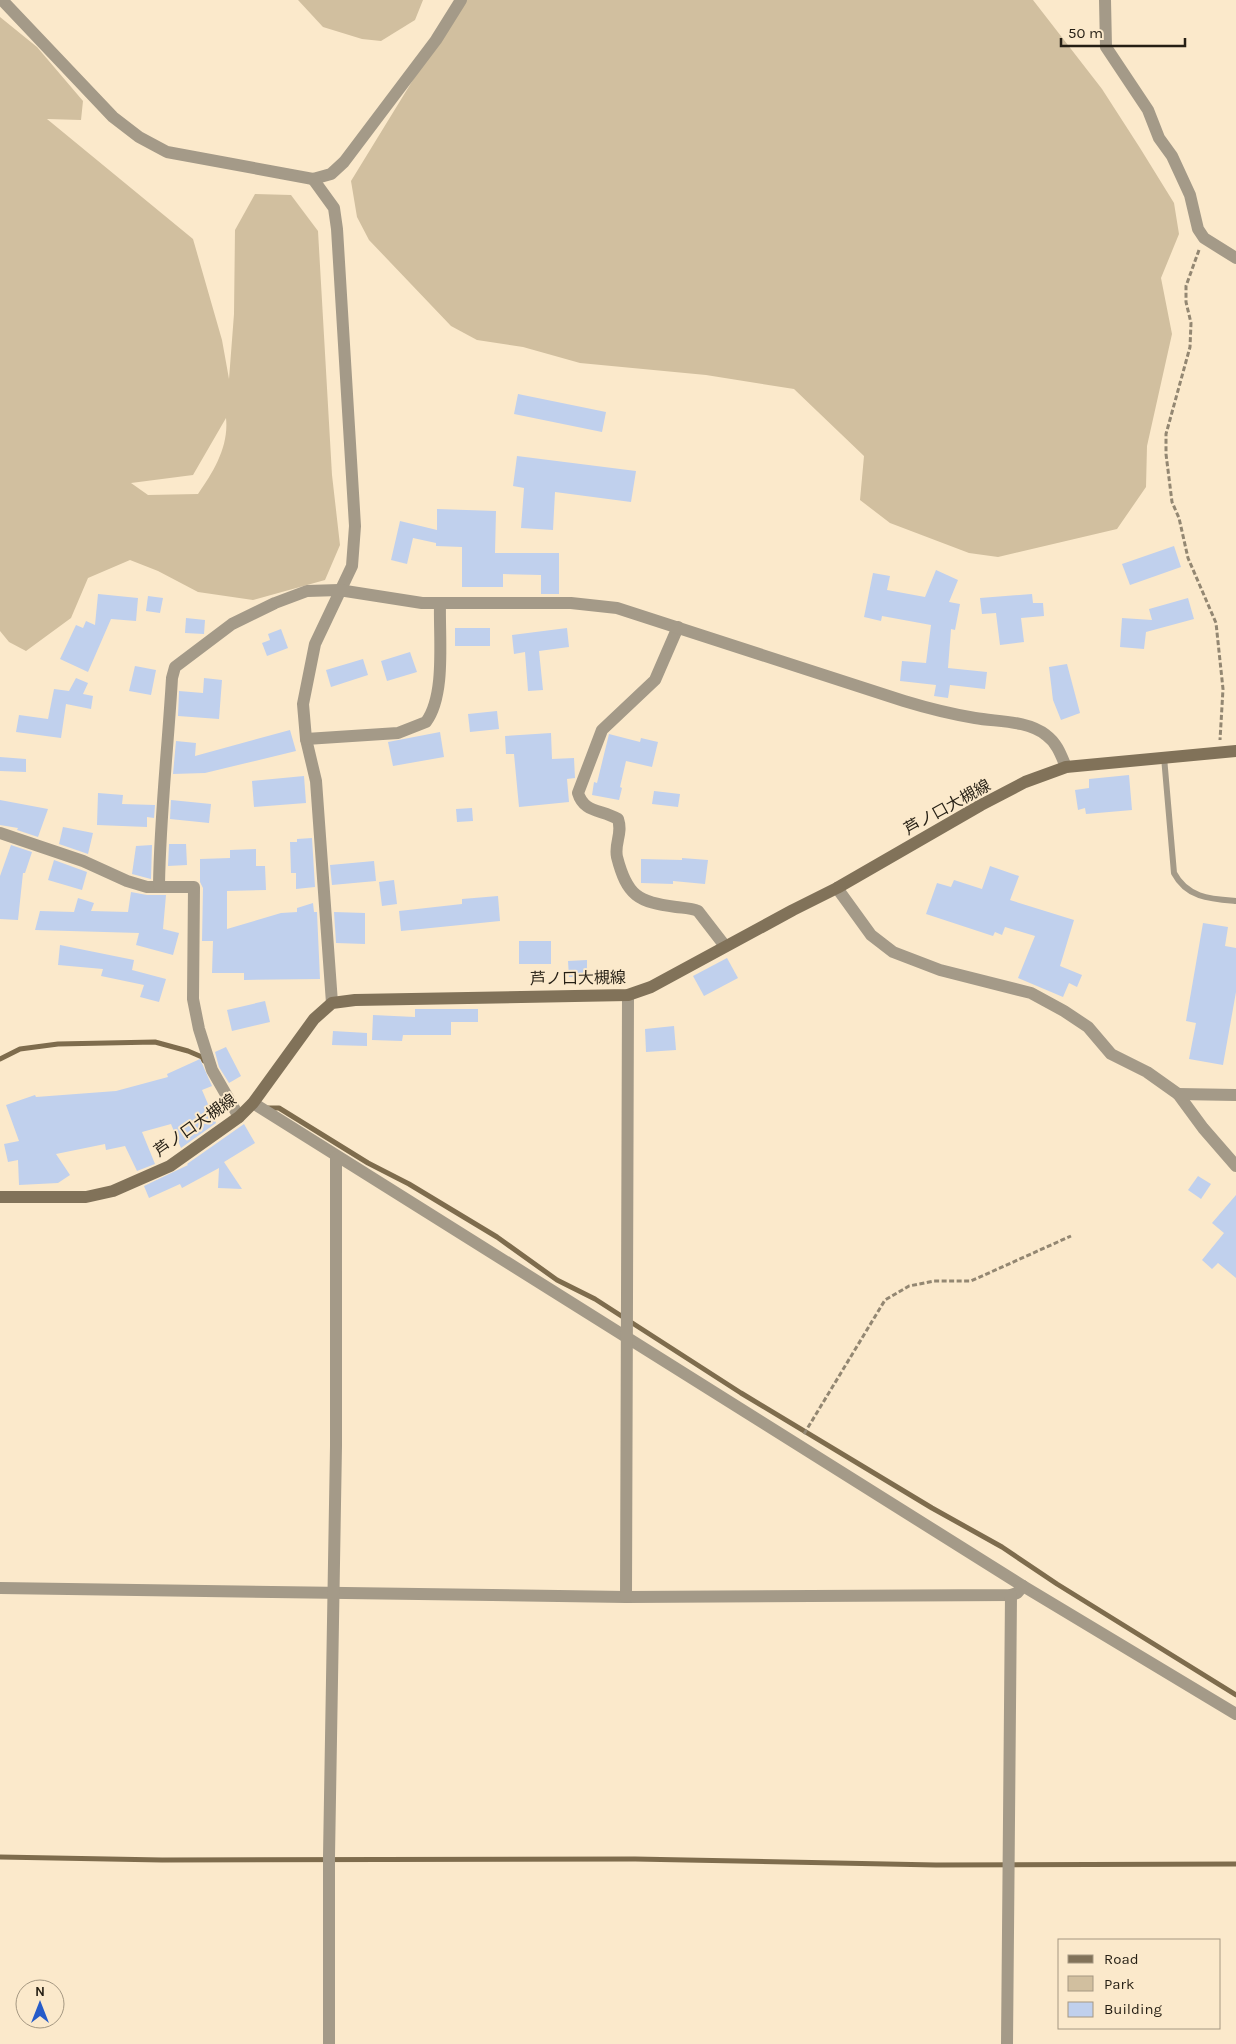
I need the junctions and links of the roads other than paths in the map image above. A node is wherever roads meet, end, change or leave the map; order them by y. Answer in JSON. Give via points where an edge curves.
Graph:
{"nodes":[{"id":1,"x":2,"y":0,"type":"edge"},
{"id":2,"x":461,"y":0,"type":"edge"},
{"id":3,"x":1105,"y":0,"type":"edge"},
{"id":4,"x":313,"y":178,"type":"junction"},
{"id":5,"x":1236,"y":258,"type":"edge"},
{"id":6,"x":339,"y":590,"type":"junction"},
{"id":7,"x":440,"y":604,"type":"junction"},
{"id":8,"x":678,"y":628,"type":"junction"},
{"id":9,"x":306,"y":739,"type":"junction"},
{"id":10,"x":1236,"y":751,"type":"edge"},
{"id":11,"x":1164,"y":757,"type":"junction"},
{"id":12,"x":1066,"y":767,"type":"junction"},
{"id":13,"x":0,"y":833,"type":"edge"},
{"id":14,"x":159,"y":886,"type":"junction"},
{"id":15,"x":837,"y":888,"type":"junction"},
{"id":16,"x":1236,"y":901,"type":"edge"},
{"id":17,"x":726,"y":946,"type":"junction"},
{"id":18,"x":628,"y":995,"type":"junction"},
{"id":19,"x":332,"y":1004,"type":"junction"},
{"id":20,"x":1178,"y":1094,"type":"junction"},
{"id":21,"x":1236,"y":1095,"type":"edge"},
{"id":22,"x":253,"y":1104,"type":"junction"},
{"id":23,"x":239,"y":1117,"type":"junction"},
{"id":24,"x":336,"y":1157,"type":"junction"},
{"id":25,"x":1236,"y":1166,"type":"edge"},
{"id":26,"x":0,"y":1197,"type":"edge"},
{"id":27,"x":627,"y":1336,"type":"junction"},
{"id":28,"x":1023,"y":1586,"type":"junction"},
{"id":29,"x":0,"y":1588,"type":"edge"},
{"id":30,"x":334,"y":1592,"type":"junction"},
{"id":31,"x":1011,"y":1595,"type":"junction"},
{"id":32,"x":626,"y":1597,"type":"junction"},
{"id":33,"x":1236,"y":1714,"type":"edge"},
{"id":34,"x":329,"y":2044,"type":"edge"},
{"id":35,"x":1007,"y":2044,"type":"edge"}],
"edges":[{"from":1,"to":4,"type":"street","via":[[112,117],[139,137],[167,152]]},
{"from":2,"to":4,"type":"street","via":[[436,40],[344,162],[331,174]]},
{"from":3,"to":5,"type":"street","via":[[1106,47],[1148,110],[1159,138],[1172,156],[1190,195],[1198,229],[1204,238]]},
{"from":4,"to":6,"type":"street","via":[[334,208],[337,230],[355,526],[352,566]]},
{"from":6,"to":7,"type":"street"},
{"from":6,"to":9,"type":"street","via":[[315,644],[303,704]]},
{"from":6,"to":14,"type":"street","via":[[300,593],[275,602],[232,624],[175,667],[160,836]]},
{"from":7,"to":8,"type":"street","via":[[571,603],[617,608]]},
{"from":7,"to":9,"type":"street","via":[[438,689],[436,705],[426,722],[398,733]]},
{"from":8,"to":12,"type":"street","via":[[904,701],[947,713],[1030,727],[1052,741]]},
{"from":8,"to":17,"type":"street","via":[[655,680],[602,730],[578,793],[584,806],[618,819],[621,834],[617,855],[636,897],[650,904],[698,912]]},
{"from":9,"to":19,"type":"street","via":[[316,780]]},
{"from":10,"to":11,"type":"main road","name":"芦ノ口大槻線"},
{"from":11,"to":12,"type":"main road","name":"芦ノ口大槻線"},
{"from":11,"to":16,"type":"lane","via":[[1174,873],[1179,882],[1194,894],[1214,900]]},
{"from":12,"to":15,"type":"main road","name":"芦ノ口大槻線","via":[[1025,782],[981,805]]},
{"from":13,"to":14,"type":"street","via":[[84,861],[126,881]]},
{"from":14,"to":23,"type":"street","via":[[194,887],[192,999],[212,1070]]},
{"from":15,"to":17,"type":"main road","name":"芦ノ口大槻線"},
{"from":15,"to":20,"type":"street","via":[[871,935],[893,952],[940,970],[1031,993],[1051,1002],[1088,1027],[1111,1054],[1147,1072]]},
{"from":17,"to":18,"type":"main road","name":"芦ノ口大槻線","via":[[651,987]]},
{"from":18,"to":19,"type":"main road","name":"芦ノ口大槻線","via":[[354,1000]]},
{"from":18,"to":27,"type":"street"},
{"from":19,"to":22,"type":"main road","name":"芦ノ口大槻線","via":[[314,1019]]},
{"from":20,"to":21,"type":"street"},
{"from":20,"to":25,"type":"street"},
{"from":22,"to":23,"type":"main road","name":"芦ノ口大槻線"},
{"from":22,"to":24,"type":"street"},
{"from":23,"to":26,"type":"main road","name":"芦ノ口大槻線","via":[[170,1166],[113,1191],[86,1197]]},
{"from":24,"to":27,"type":"street"},
{"from":24,"to":30,"type":"street"},
{"from":27,"to":28,"type":"street","via":[[690,1379]]},
{"from":27,"to":32,"type":"street"},
{"from":28,"to":31,"type":"street"},
{"from":28,"to":33,"type":"street"},
{"from":29,"to":30,"type":"street"},
{"from":30,"to":32,"type":"street"},
{"from":30,"to":34,"type":"street"},
{"from":31,"to":32,"type":"street"},
{"from":31,"to":35,"type":"street"}]}
